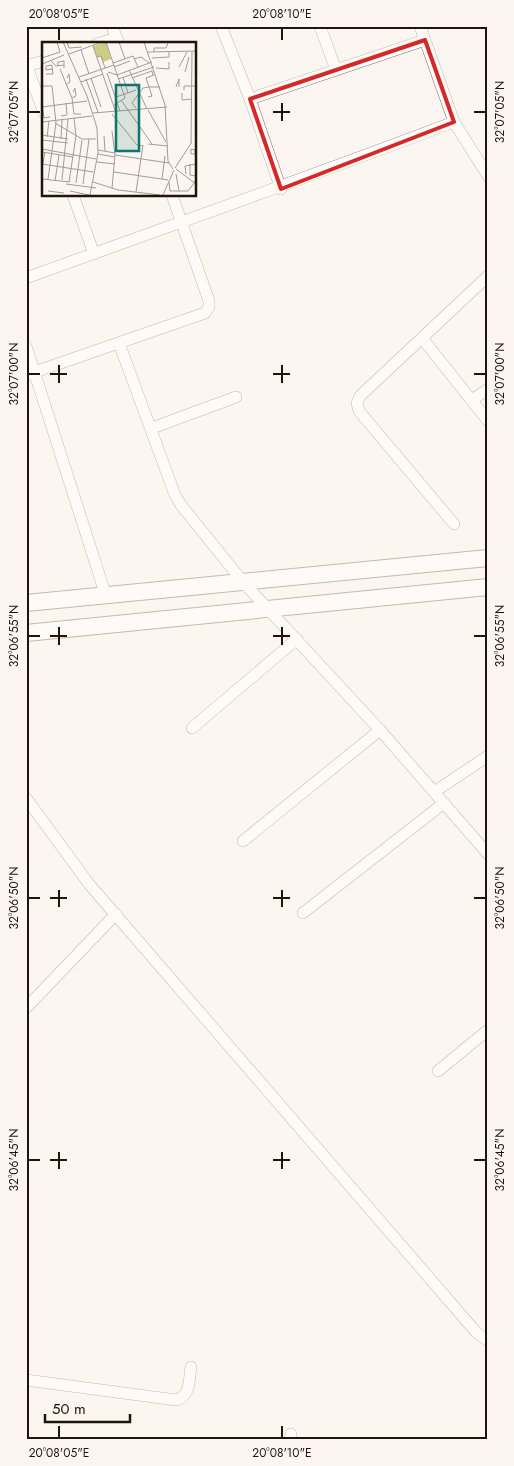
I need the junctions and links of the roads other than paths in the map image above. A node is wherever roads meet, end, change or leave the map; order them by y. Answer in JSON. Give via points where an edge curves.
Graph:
{"nodes":[{"id":1,"x":112,"y":26,"type":"edge"},
{"id":2,"x":221,"y":26,"type":"edge"},
{"id":3,"x":320,"y":26,"type":"edge"},
{"id":4,"x":420,"y":26,"type":"edge"},
{"id":5,"x":425,"y":40,"type":"junction"},
{"id":6,"x":118,"y":41,"type":"edge"},
{"id":7,"x":42,"y":61,"type":"edge"},
{"id":8,"x":26,"y":65,"type":"edge"},
{"id":9,"x":336,"y":70,"type":"junction"},
{"id":10,"x":250,"y":99,"type":"junction"},
{"id":11,"x":42,"y":108,"type":"edge"},
{"id":12,"x":454,"y":122,"type":"junction"},
{"id":13,"x":488,"y":176,"type":"edge"},
{"id":14,"x":280,"y":188,"type":"junction"},
{"id":15,"x":73,"y":196,"type":"edge"},
{"id":16,"x":172,"y":196,"type":"edge"},
{"id":17,"x":182,"y":221,"type":"junction"},
{"id":18,"x":94,"y":254,"type":"junction"},
{"id":19,"x":488,"y":276,"type":"edge"},
{"id":20,"x":26,"y":278,"type":"edge"},
{"id":21,"x":422,"y":338,"type":"junction"},
{"id":22,"x":119,"y":344,"type":"junction"},
{"id":23,"x":26,"y":346,"type":"edge"},
{"id":24,"x":30,"y":373,"type":"edge"},
{"id":25,"x":488,"y":388,"type":"edge"},
{"id":26,"x":236,"y":397,"type":"dead end"},
{"id":27,"x":472,"y":400,"type":"junction"},
{"id":28,"x":488,"y":422,"type":"edge"},
{"id":29,"x":152,"y":428,"type":"junction"},
{"id":30,"x":454,"y":524,"type":"dead end"},
{"id":31,"x":488,"y":558,"type":"edge"},
{"id":32,"x":243,"y":582,"type":"junction"},
{"id":33,"x":488,"y":587,"type":"edge"},
{"id":34,"x":106,"y":596,"type":"junction"},
{"id":35,"x":26,"y":603,"type":"edge"},
{"id":36,"x":268,"y":609,"type":"junction"},
{"id":37,"x":26,"y":633,"type":"edge"},
{"id":38,"x":297,"y":639,"type":"junction"},
{"id":39,"x":192,"y":728,"type":"dead end"},
{"id":40,"x":380,"y":730,"type":"junction"},
{"id":41,"x":488,"y":756,"type":"edge"},
{"id":42,"x":434,"y":792,"type":"junction"},
{"id":43,"x":26,"y":798,"type":"edge"},
{"id":44,"x":444,"y":803,"type":"junction"},
{"id":45,"x":243,"y":841,"type":"dead end"},
{"id":46,"x":488,"y":854,"type":"edge"},
{"id":47,"x":303,"y":913,"type":"dead end"},
{"id":48,"x":116,"y":914,"type":"junction"},
{"id":49,"x":26,"y":1008,"type":"edge"},
{"id":50,"x":488,"y":1030,"type":"edge"},
{"id":51,"x":438,"y":1071,"type":"dead end"},
{"id":52,"x":488,"y":1341,"type":"edge"},
{"id":53,"x":191,"y":1367,"type":"dead end"},
{"id":54,"x":26,"y":1380,"type":"edge"}],
"edges":[{"from":1,"to":6,"type":"street"},
{"from":2,"to":10,"type":"street"},
{"from":3,"to":9,"type":"street"},
{"from":4,"to":5,"type":"street"},
{"from":5,"to":9,"type":"street"},
{"from":5,"to":12,"type":"street"},
{"from":7,"to":8,"type":"street"},
{"from":8,"to":11,"type":"street"},
{"from":9,"to":10,"type":"street"},
{"from":10,"to":14,"type":"street"},
{"from":12,"to":13,"type":"street"},
{"from":12,"to":14,"type":"street"},
{"from":14,"to":17,"type":"street"},
{"from":15,"to":18,"type":"street"},
{"from":16,"to":17,"type":"street"},
{"from":17,"to":18,"type":"street"},
{"from":17,"to":22,"type":"street","via":[[209,308]]},
{"from":18,"to":20,"type":"street"},
{"from":19,"to":21,"type":"street"},
{"from":21,"to":27,"type":"street"},
{"from":21,"to":30,"type":"street","via":[[360,396],[357,403],[359,410]]},
{"from":22,"to":24,"type":"street"},
{"from":22,"to":29,"type":"street"},
{"from":23,"to":24,"type":"street"},
{"from":24,"to":34,"type":"street"},
{"from":25,"to":27,"type":"street"},
{"from":26,"to":29,"type":"street"},
{"from":27,"to":28,"type":"street"},
{"from":29,"to":32,"type":"street","via":[[175,495]]},
{"from":31,"to":32,"type":"main road"},
{"from":32,"to":34,"type":"main road"},
{"from":32,"to":36,"type":"street"},
{"from":33,"to":36,"type":"main road"},
{"from":34,"to":35,"type":"main road"},
{"from":36,"to":37,"type":"main road"},
{"from":36,"to":38,"type":"street"},
{"from":38,"to":39,"type":"street"},
{"from":38,"to":40,"type":"street"},
{"from":40,"to":42,"type":"street"},
{"from":40,"to":45,"type":"street"},
{"from":41,"to":42,"type":"street"},
{"from":42,"to":44,"type":"street"},
{"from":43,"to":48,"type":"street","via":[[89,884]]},
{"from":44,"to":46,"type":"street"},
{"from":44,"to":47,"type":"street"},
{"from":48,"to":49,"type":"street"},
{"from":48,"to":52,"type":"street","via":[[476,1332]]},
{"from":50,"to":51,"type":"street"},
{"from":53,"to":54,"type":"street","via":[[188,1391],[176,1400]]}]}
